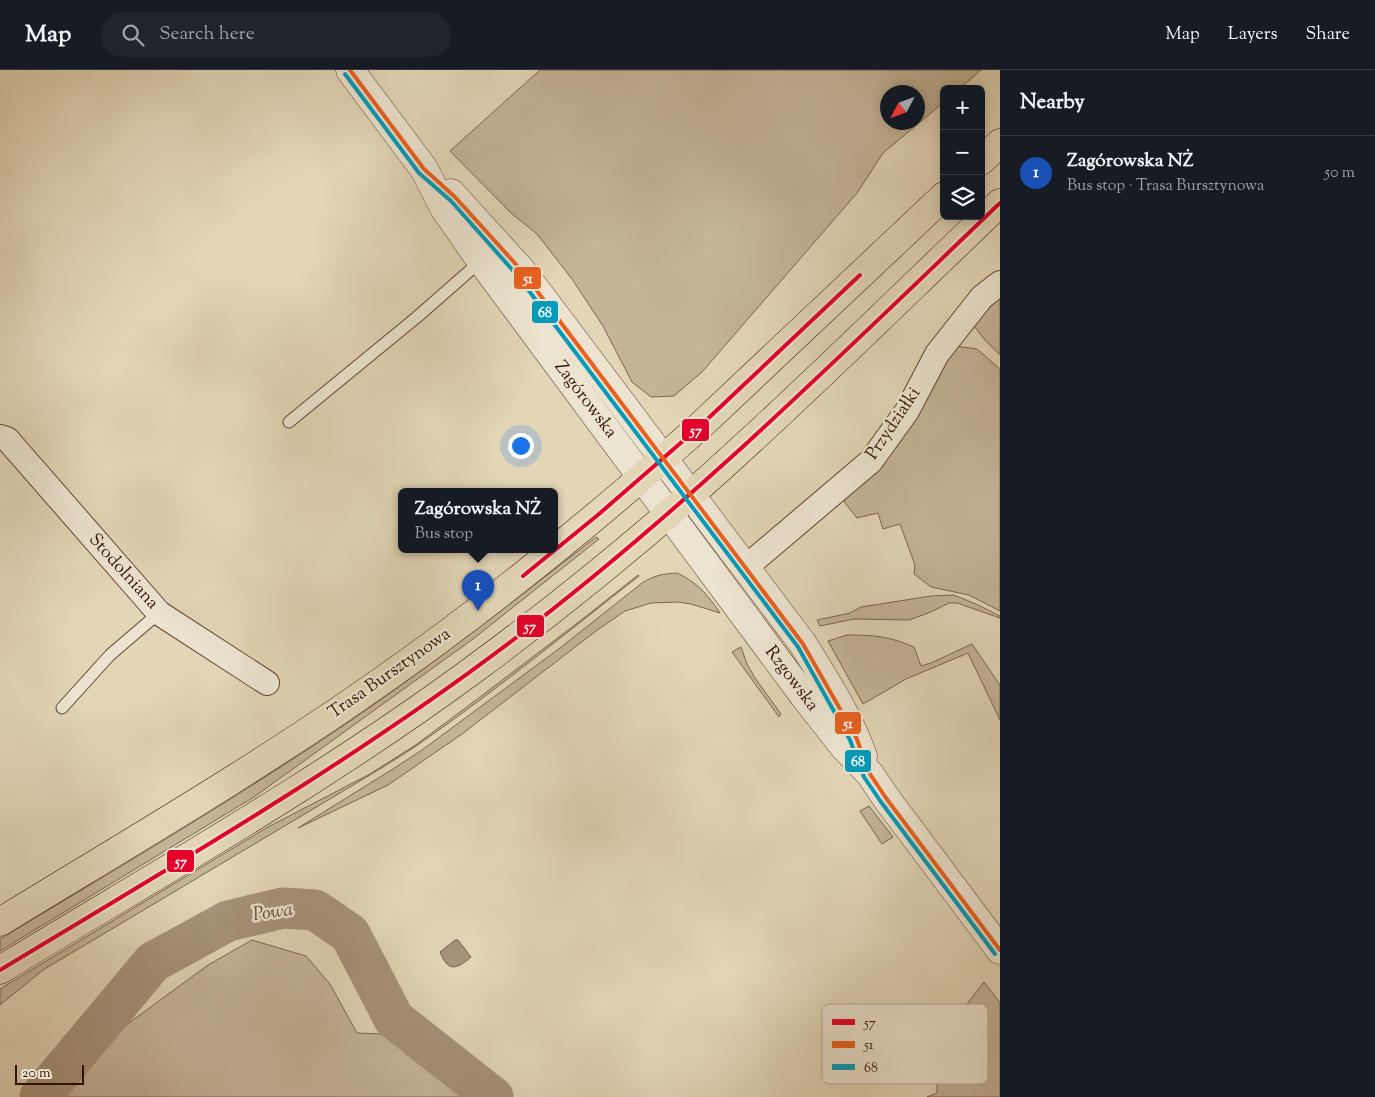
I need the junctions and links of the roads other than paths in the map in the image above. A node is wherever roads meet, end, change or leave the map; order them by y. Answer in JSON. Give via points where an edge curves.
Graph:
{"nodes":[{"id":1,"x":350,"y":70,"type":"edge"},
{"id":2,"x":1000,"y":143,"type":"edge"},
{"id":3,"x":985,"y":157,"type":"edge"},
{"id":4,"x":940,"y":200,"type":"edge"},
{"id":5,"x":1000,"y":203,"type":"edge"},
{"id":6,"x":490,"y":253,"type":"junction"},
{"id":7,"x":1000,"y":283,"type":"edge"},
{"id":8,"x":289,"y":422,"type":"dead end"},
{"id":9,"x":0,"y":437,"type":"edge"},
{"id":10,"x":663,"y":459,"type":"junction"},
{"id":11,"x":642,"y":477,"type":"junction"},
{"id":12,"x":690,"y":494,"type":"junction"},
{"id":13,"x":669,"y":513,"type":"junction"},
{"id":14,"x":558,"y":547,"type":"edge"},
{"id":15,"x":550,"y":553,"type":"edge"},
{"id":16,"x":745,"y":568,"type":"junction"},
{"id":17,"x":778,"y":612,"type":"joint"},
{"id":18,"x":159,"y":613,"type":"junction"},
{"id":19,"x":753,"y":627,"type":"joint"},
{"id":20,"x":267,"y":683,"type":"dead end"},
{"id":21,"x":62,"y":708,"type":"dead end"},
{"id":22,"x":870,"y":774,"type":"junction"},
{"id":23,"x":0,"y":922,"type":"edge"},
{"id":24,"x":1000,"y":950,"type":"edge"},
{"id":25,"x":0,"y":970,"type":"edge"}],
"edges":[{"from":1,"to":6,"type":"street","name":"Zagórowska","via":[[424,169],[444,208]]},
{"from":2,"to":3,"type":"main road"},
{"from":4,"to":10,"type":"main road","name":"Trasa Bursztynowa"},
{"from":5,"to":12,"type":"main road","via":[[760,432]]},
{"from":6,"to":8,"type":"lane","via":[[417,318]]},
{"from":6,"to":10,"type":"street","name":"Zagórowska","via":[[522,271]]},
{"from":6,"to":11,"type":"street","name":"Zagórowska"},
{"from":7,"to":16,"type":"street","name":"Przydziałki","via":[[982,297],[937,354],[907,411],[871,461]]},
{"from":9,"to":18,"type":"street","name":"Stodolniana","via":[[7,439]]},
{"from":10,"to":11,"type":"main road","name":"Trasa Bursztynowa"},
{"from":10,"to":12,"type":"street","name":"Zagórowska"},
{"from":11,"to":13,"type":"street","name":"Zagórowska"},
{"from":11,"to":14,"type":"main road","name":"Trasa Bursztynowa"},
{"from":12,"to":13,"type":"main road"},
{"from":12,"to":16,"type":"street","name":"Zagórowska"},
{"from":13,"to":19,"type":"street","name":"Zagórowska"},
{"from":13,"to":25,"type":"main road","via":[[542,618],[397,725]]},
{"from":15,"to":23,"type":"main road","name":"Trasa Bursztynowa","via":[[478,611],[282,749]]},
{"from":16,"to":17,"type":"street","name":"Zagórowska"},
{"from":17,"to":22,"type":"street","name":"Rzgowska","via":[[803,644],[836,700],[856,737]]},
{"from":18,"to":20,"type":"street","name":"Stodolniana"},
{"from":18,"to":21,"type":"lane","via":[[110,655]]},
{"from":19,"to":22,"type":"street","name":"Rzgowska","via":[[838,740]]},
{"from":22,"to":24,"type":"street","name":"Rzgowska"}]}
